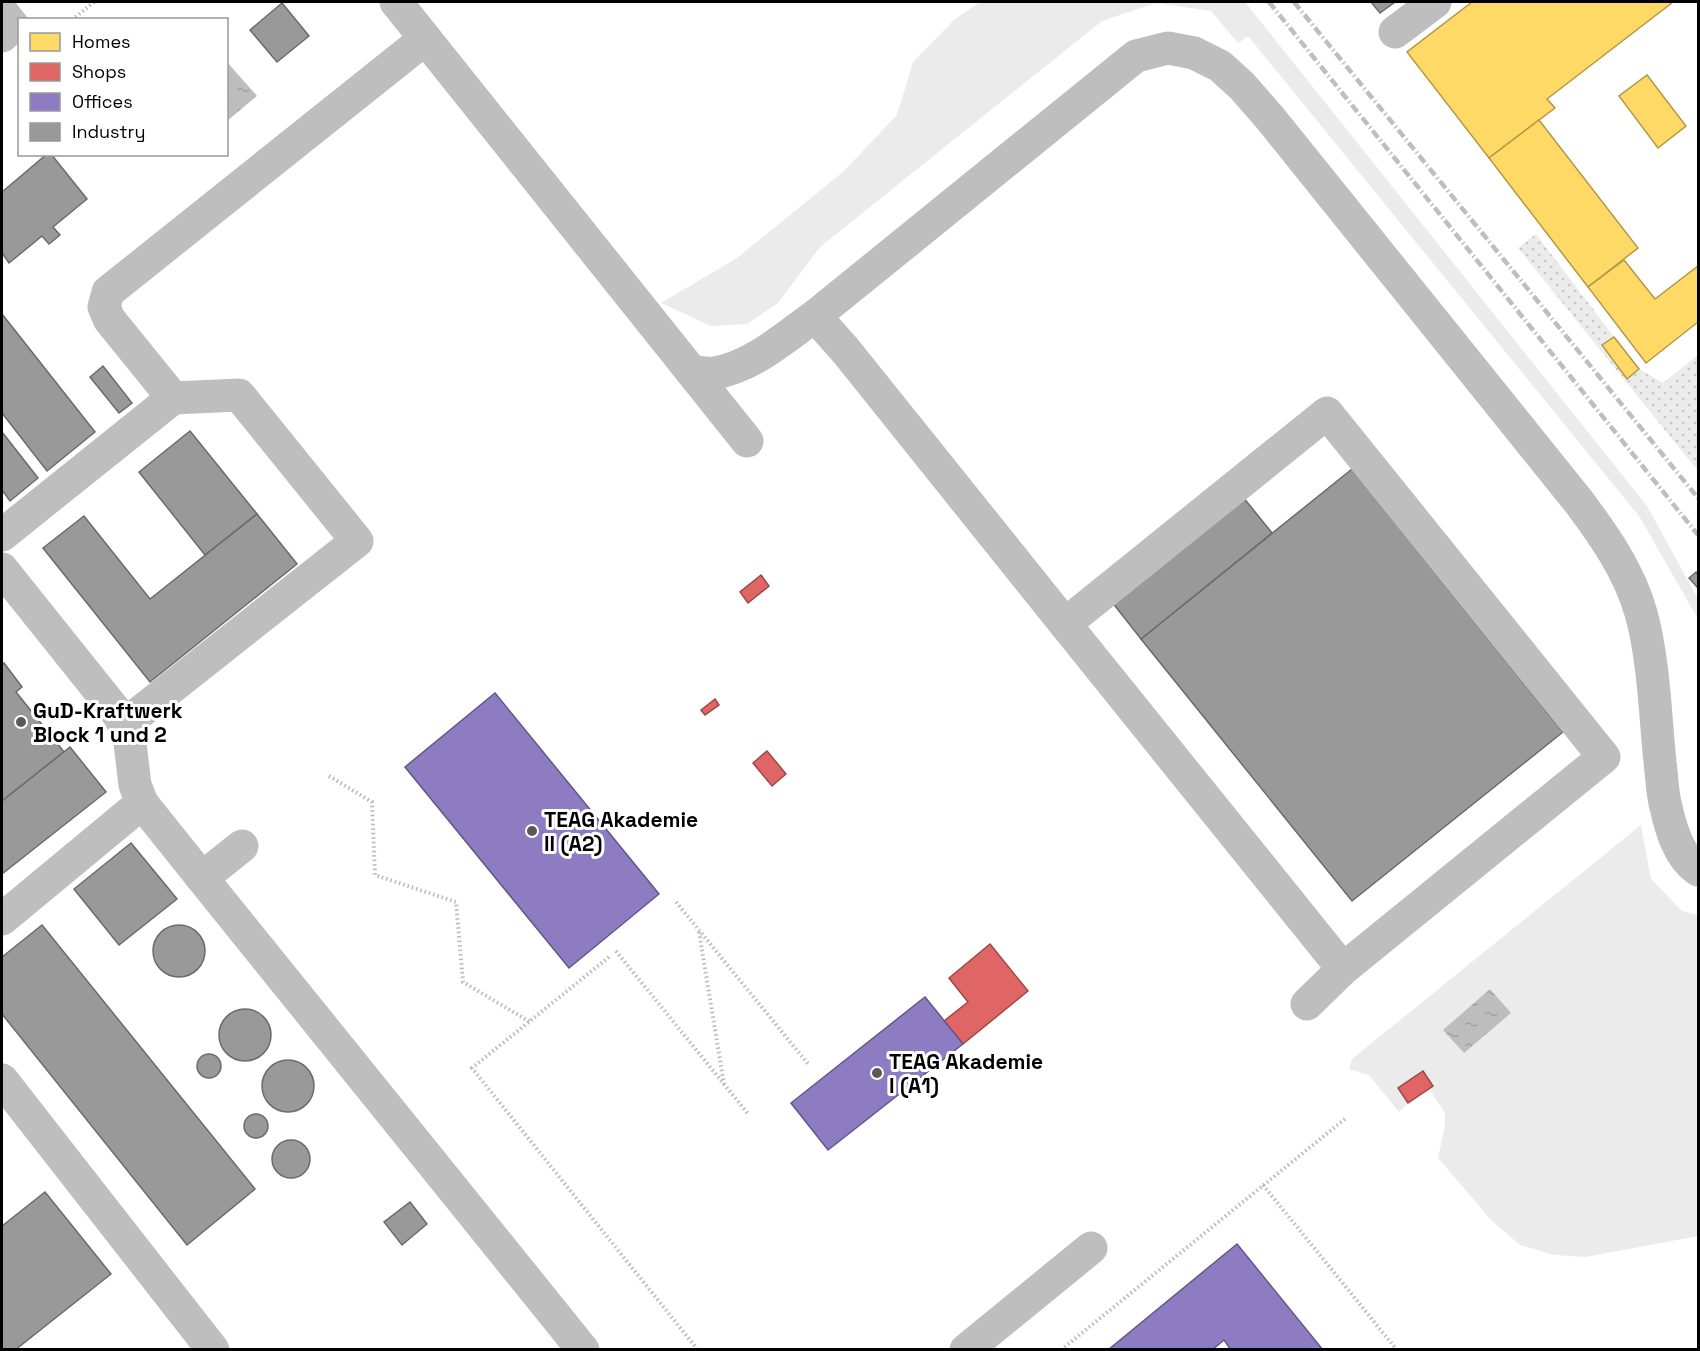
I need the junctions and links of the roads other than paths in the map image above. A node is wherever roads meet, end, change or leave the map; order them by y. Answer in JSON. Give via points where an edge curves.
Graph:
{"nodes":[{"id":1,"x":396,"y":2,"type":"edge"},
{"id":2,"x":1435,"y":2,"type":"edge"},
{"id":3,"x":2,"y":12,"type":"edge"},
{"id":4,"x":1395,"y":32,"type":"dead end"},
{"id":5,"x":2,"y":36,"type":"edge"},
{"id":6,"x":425,"y":39,"type":"junction"},
{"id":7,"x":814,"y":316,"type":"junction"},
{"id":8,"x":691,"y":371,"type":"junction"},
{"id":9,"x":172,"y":398,"type":"junction"},
{"id":10,"x":747,"y":441,"type":"dead end"},
{"id":11,"x":2,"y":535,"type":"edge"},
{"id":12,"x":2,"y":570,"type":"edge"},
{"id":13,"x":1065,"y":624,"type":"junction"},
{"id":14,"x":124,"y":725,"type":"junction"},
{"id":15,"x":142,"y":803,"type":"junction"},
{"id":16,"x":242,"y":846,"type":"dead end"},
{"id":17,"x":1698,"y":870,"type":"edge"},
{"id":18,"x":202,"y":878,"type":"junction"},
{"id":19,"x":2,"y":919,"type":"edge"},
{"id":20,"x":1343,"y":969,"type":"junction"},
{"id":21,"x":1307,"y":1004,"type":"dead end"},
{"id":22,"x":2,"y":1080,"type":"edge"},
{"id":23,"x":1091,"y":1248,"type":"dead end"},
{"id":24,"x":213,"y":1350,"type":"edge"},
{"id":25,"x":583,"y":1350,"type":"edge"},
{"id":26,"x":966,"y":1350,"type":"edge"}],
"edges":[{"from":1,"to":6,"type":"lane"},
{"from":2,"to":4,"type":"lane"},
{"from":3,"to":5,"type":"lane","via":[[13,26]]},
{"from":6,"to":8,"type":"lane"},
{"from":6,"to":9,"type":"lane","via":[[108,292],[104,307],[109,319]]},
{"from":7,"to":8,"type":"lane","via":[[741,366],[712,374]]},
{"from":7,"to":13,"type":"lane"},
{"from":7,"to":17,"type":"lane","via":[[1136,56],[1168,48],[1194,52],[1220,66],[1270,118],[1606,538],[1626,572],[1648,648],[1665,806],[1675,838],[1689,864]]},
{"from":8,"to":10,"type":"lane"},
{"from":9,"to":11,"type":"lane"},
{"from":9,"to":14,"type":"lane","via":[[239,395],[357,541]]},
{"from":12,"to":14,"type":"lane"},
{"from":13,"to":20,"type":"lane"},
{"from":13,"to":20,"type":"lane","via":[[1327,413],[1335,422],[1604,757]]},
{"from":14,"to":15,"type":"lane"},
{"from":15,"to":18,"type":"lane"},
{"from":15,"to":19,"type":"lane"},
{"from":16,"to":18,"type":"lane"},
{"from":18,"to":25,"type":"lane"},
{"from":20,"to":21,"type":"lane"},
{"from":22,"to":24,"type":"lane"},
{"from":23,"to":26,"type":"lane"}]}
